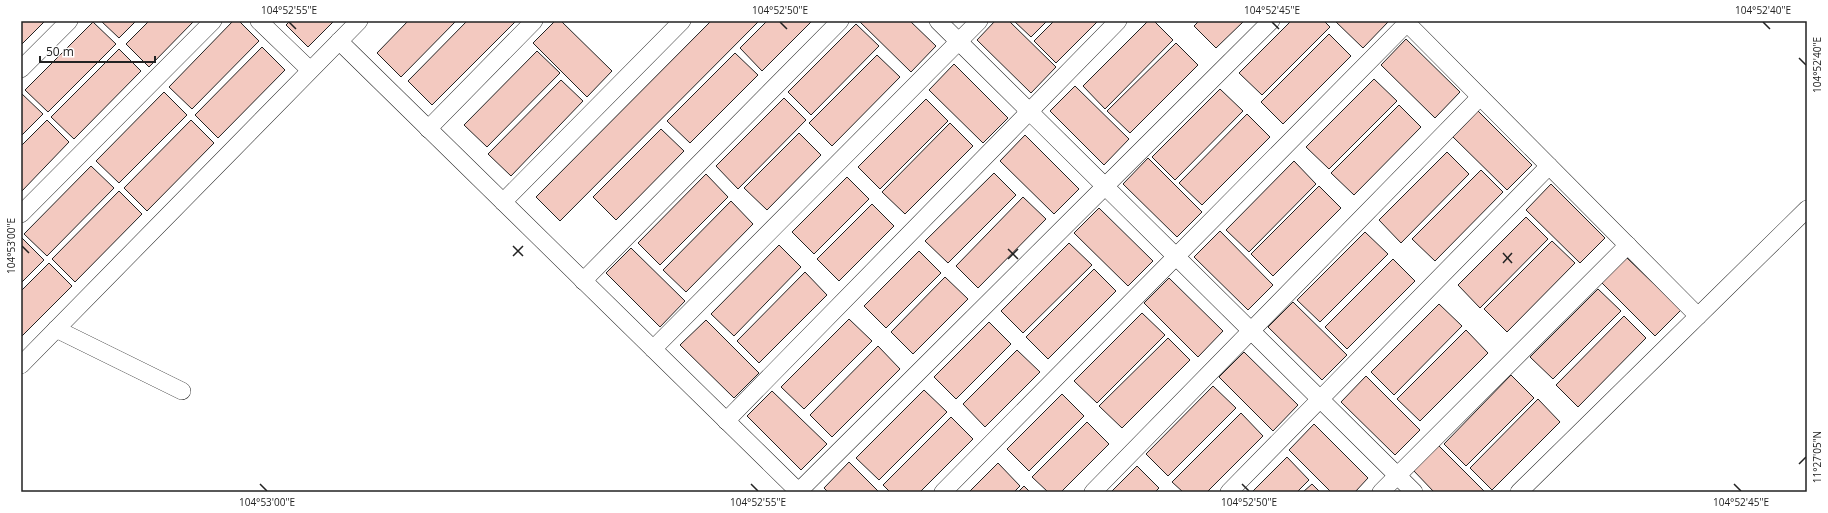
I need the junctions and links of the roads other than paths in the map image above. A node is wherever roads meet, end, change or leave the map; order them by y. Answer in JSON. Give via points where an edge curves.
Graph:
{"nodes":[{"id":1,"x":69,"y":21,"type":"edge"},
{"id":2,"x":213,"y":21,"type":"edge"},
{"id":3,"x":259,"y":21,"type":"edge"},
{"id":4,"x":359,"y":21,"type":"edge"},
{"id":5,"x":534,"y":21,"type":"edge"},
{"id":6,"x":682,"y":21,"type":"edge"},
{"id":7,"x":840,"y":21,"type":"edge"},
{"id":8,"x":938,"y":21,"type":"edge"},
{"id":9,"x":979,"y":21,"type":"edge"},
{"id":10,"x":1118,"y":21,"type":"edge"},
{"id":11,"x":1271,"y":21,"type":"edge"},
{"id":12,"x":1406,"y":22,"type":"edge"},
{"id":13,"x":339,"y":41,"type":"junction"},
{"id":14,"x":958,"y":41,"type":"junction"},
{"id":15,"x":21,"y":69,"type":"edge"},
{"id":16,"x":310,"y":70,"type":"junction"},
{"id":17,"x":1480,"y":96,"type":"junction"},
{"id":18,"x":1029,"y":111,"type":"junction"},
{"id":19,"x":428,"y":128,"type":"junction"},
{"id":20,"x":1549,"y":166,"type":"junction"},
{"id":21,"x":1105,"y":186,"type":"junction"},
{"id":22,"x":504,"y":202,"type":"junction"},
{"id":23,"x":1807,"y":209,"type":"edge"},
{"id":24,"x":21,"y":214,"type":"edge"},
{"id":25,"x":1628,"y":245,"type":"junction"},
{"id":26,"x":1176,"y":256,"type":"junction"},
{"id":27,"x":583,"y":281,"type":"junction"},
{"id":28,"x":1698,"y":316,"type":"junction"},
{"id":29,"x":56,"y":329,"type":"junction"},
{"id":30,"x":1251,"y":331,"type":"junction"},
{"id":31,"x":653,"y":349,"type":"junction"},
{"id":32,"x":21,"y":365,"type":"edge"},
{"id":33,"x":182,"y":392,"type":"dead end"},
{"id":34,"x":1320,"y":399,"type":"junction"},
{"id":35,"x":726,"y":421,"type":"junction"},
{"id":36,"x":1398,"y":476,"type":"junction"},
{"id":37,"x":798,"y":492,"type":"edge"},
{"id":38,"x":943,"y":492,"type":"edge"},
{"id":39,"x":1093,"y":492,"type":"edge"},
{"id":40,"x":1229,"y":492,"type":"edge"},
{"id":41,"x":1381,"y":492,"type":"edge"},
{"id":42,"x":1414,"y":492,"type":"edge"},
{"id":43,"x":1519,"y":492,"type":"edge"}],
"edges":[{"from":1,"to":15,"type":"street"},
{"from":2,"to":24,"type":"street"},
{"from":3,"to":16,"type":"street"},
{"from":4,"to":13,"type":"street"},
{"from":5,"to":19,"type":"street"},
{"from":6,"to":22,"type":"street"},
{"from":7,"to":27,"type":"street"},
{"from":8,"to":14,"type":"street"},
{"from":9,"to":14,"type":"street"},
{"from":10,"to":18,"type":"street"},
{"from":11,"to":21,"type":"street"},
{"from":12,"to":17,"type":"street"},
{"from":12,"to":26,"type":"street"},
{"from":13,"to":16,"type":"street"},
{"from":13,"to":19,"type":"street"},
{"from":14,"to":18,"type":"street"},
{"from":14,"to":31,"type":"street"},
{"from":16,"to":29,"type":"street"},
{"from":17,"to":20,"type":"street"},
{"from":17,"to":30,"type":"street"},
{"from":18,"to":21,"type":"street"},
{"from":18,"to":35,"type":"street"},
{"from":19,"to":22,"type":"street"},
{"from":20,"to":25,"type":"street"},
{"from":20,"to":34,"type":"street"},
{"from":21,"to":26,"type":"street"},
{"from":21,"to":37,"type":"street"},
{"from":22,"to":27,"type":"street"},
{"from":23,"to":28,"type":"street"},
{"from":25,"to":28,"type":"street"},
{"from":25,"to":36,"type":"street"},
{"from":26,"to":30,"type":"street"},
{"from":26,"to":38,"type":"street"},
{"from":27,"to":31,"type":"street"},
{"from":28,"to":43,"type":"street"},
{"from":29,"to":32,"type":"street"},
{"from":29,"to":33,"type":"street"},
{"from":30,"to":34,"type":"street"},
{"from":30,"to":39,"type":"street"},
{"from":31,"to":35,"type":"street"},
{"from":34,"to":36,"type":"street"},
{"from":34,"to":40,"type":"street"},
{"from":35,"to":37,"type":"street"},
{"from":36,"to":41,"type":"street"},
{"from":36,"to":42,"type":"street"}]}
